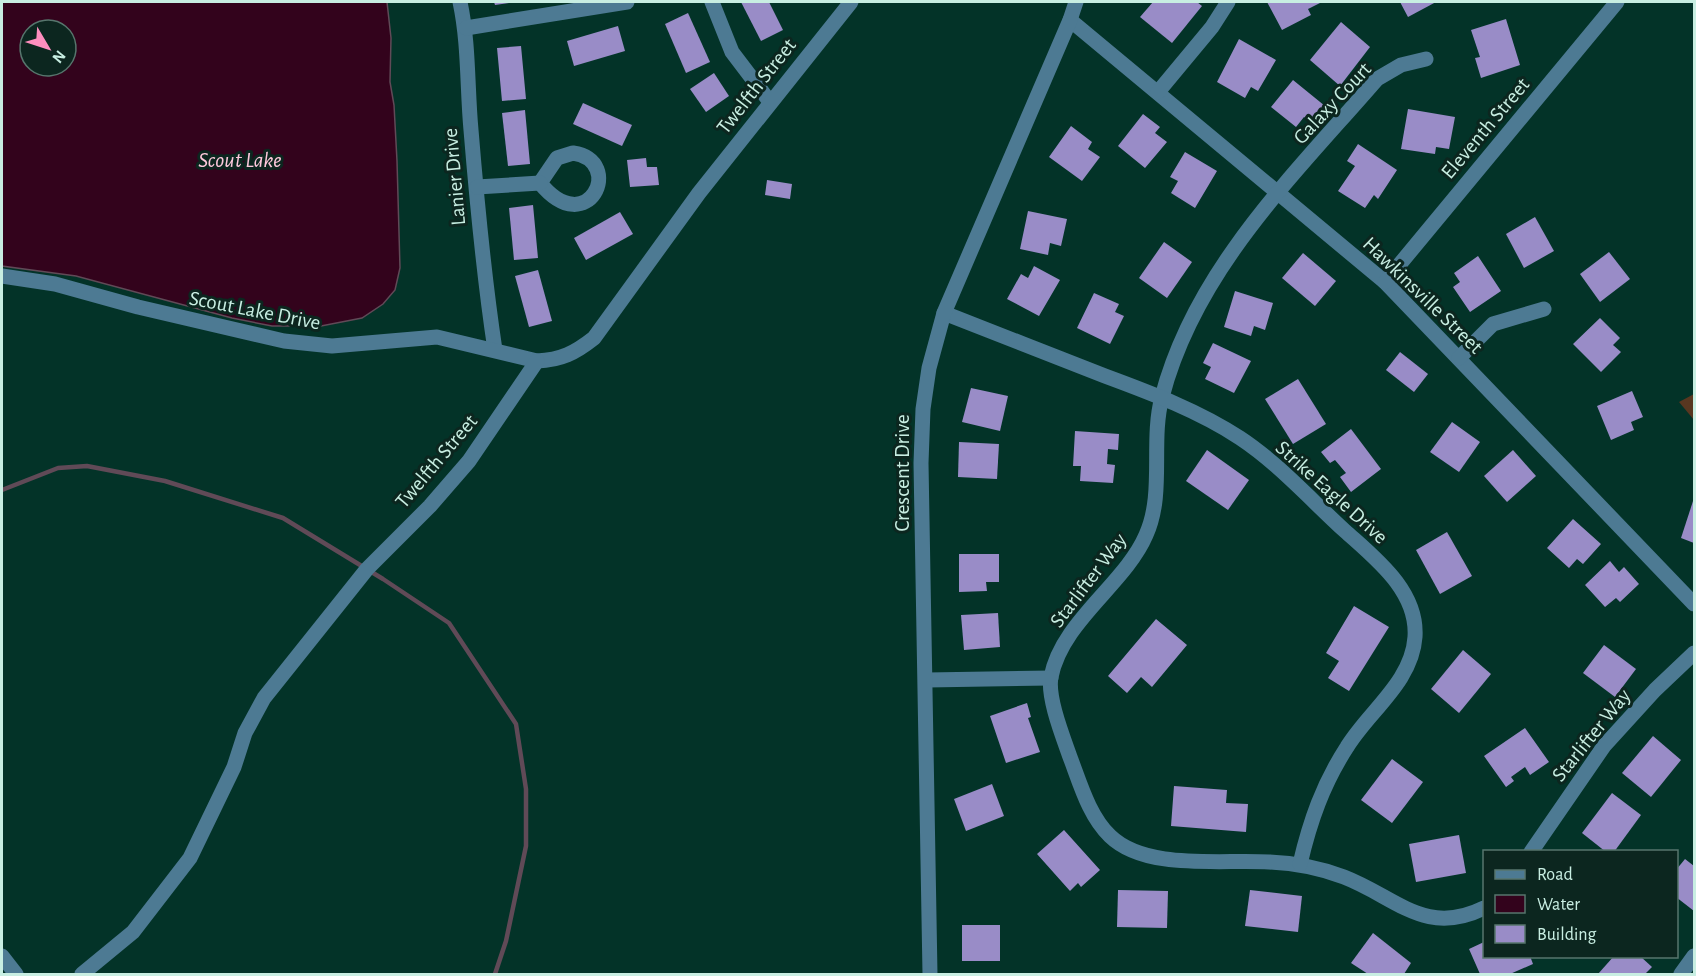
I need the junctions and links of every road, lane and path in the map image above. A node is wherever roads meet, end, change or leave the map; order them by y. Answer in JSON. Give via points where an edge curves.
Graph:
{"nodes":[{"id":1,"x":460,"y":2,"type":"edge"},
{"id":2,"x":627,"y":2,"type":"edge"},
{"id":3,"x":712,"y":2,"type":"edge"},
{"id":4,"x":851,"y":2,"type":"edge"},
{"id":5,"x":1076,"y":2,"type":"edge"},
{"id":6,"x":1228,"y":2,"type":"edge"},
{"id":7,"x":1617,"y":2,"type":"edge"},
{"id":8,"x":1070,"y":20,"type":"junction"},
{"id":9,"x":466,"y":28,"type":"junction"},
{"id":10,"x":1426,"y":59,"type":"dead end"},
{"id":11,"x":1158,"y":92,"type":"junction"},
{"id":12,"x":770,"y":102,"type":"junction"},
{"id":13,"x":540,"y":183,"type":"dead end"},
{"id":14,"x":477,"y":187,"type":"junction"},
{"id":15,"x":1279,"y":192,"type":"junction"},
{"id":16,"x":2,"y":276,"type":"edge"},
{"id":17,"x":1385,"y":282,"type":"junction"},
{"id":18,"x":1544,"y":309,"type":"dead end"},
{"id":19,"x":944,"y":313,"type":"junction"},
{"id":20,"x":495,"y":350,"type":"junction"},
{"id":21,"x":1459,"y":358,"type":"junction"},
{"id":22,"x":537,"y":361,"type":"junction"},
{"id":23,"x":1162,"y":398,"type":"junction"},
{"id":24,"x":1695,"y":604,"type":"edge"},
{"id":25,"x":1695,"y":653,"type":"edge"},
{"id":26,"x":1051,"y":678,"type":"junction"},
{"id":27,"x":927,"y":680,"type":"junction"},
{"id":28,"x":1532,"y":850,"type":"edge"},
{"id":29,"x":1300,"y":864,"type":"junction"},
{"id":30,"x":1483,"y":909,"type":"edge"},
{"id":31,"x":2,"y":956,"type":"edge"},
{"id":32,"x":1695,"y":956,"type":"edge"},
{"id":33,"x":14,"y":974,"type":"edge"},
{"id":34,"x":82,"y":975,"type":"edge"},
{"id":35,"x":930,"y":975,"type":"edge"},
{"id":36,"x":1681,"y":975,"type":"edge"}],
"edges":[{"from":1,"to":9,"type":"street","name":"Lanier Drive"},
{"from":2,"to":9,"type":"street"},
{"from":3,"to":12,"type":"street","via":[[732,52]]},
{"from":4,"to":12,"type":"street","name":"Twelfth Street"},
{"from":5,"to":8,"type":"street","name":"Crescent Drive"},
{"from":6,"to":11,"type":"street"},
{"from":7,"to":17,"type":"street","name":"Eleventh Street"},
{"from":8,"to":11,"type":"street","name":"Hawkinsville Street"},
{"from":8,"to":19,"type":"street","name":"Crescent Drive"},
{"from":9,"to":14,"type":"street","name":"Lanier Drive"},
{"from":10,"to":15,"type":"street","name":"Galaxy Court","via":[[1401,65],[1377,79]]},
{"from":11,"to":15,"type":"street","name":"Hawkinsville Street"},
{"from":12,"to":22,"type":"street","name":"Twelfth Street","via":[[594,338],[574,354]]},
{"from":13,"to":14,"type":"street"},
{"from":14,"to":20,"type":"street","name":"Lanier Drive"},
{"from":15,"to":17,"type":"street","name":"Hawkinsville Street"},
{"from":15,"to":23,"type":"street","name":"Starlifter Way","via":[[1222,264],[1197,308]]},
{"from":16,"to":20,"type":"street","name":"Scout Lake Drive","via":[[55,284],[284,341],[332,346],[437,337]]},
{"from":17,"to":21,"type":"street","name":"Hawkinsville Street"},
{"from":18,"to":21,"type":"street","via":[[1493,324]]},
{"from":19,"to":23,"type":"street","name":"Strike Eagle Drive"},
{"from":19,"to":27,"type":"street","name":"Crescent Drive","via":[[928,368],[923,409]]},
{"from":20,"to":22,"type":"street","name":"Scout Lake Drive"},
{"from":21,"to":24,"type":"street","name":"Hawkinsville Street"},
{"from":22,"to":34,"type":"street","name":"Twelfth Street","via":[[463,468],[368,569],[264,698],[244,734],[234,766],[190,858],[133,932]]},
{"from":23,"to":26,"type":"street","name":"Starlifter Way","via":[[1156,427],[1155,513],[1128,564],[1078,622]]},
{"from":23,"to":29,"type":"street","name":"Strike Eagle Drive","via":[[1222,427],[1262,455],[1389,572],[1407,598],[1413,616],[1415,637],[1410,659],[1327,782],[1310,821]]},
{"from":25,"to":28,"type":"street","name":"Starlifter Way","via":[[1604,746]]},
{"from":26,"to":27,"type":"street"},
{"from":26,"to":29,"type":"street","via":[[1064,740],[1087,802],[1109,836],[1136,853],[1161,858]]},
{"from":27,"to":35,"type":"street","name":"Crescent Drive"},
{"from":29,"to":30,"type":"street","via":[[1343,876],[1423,917],[1449,919]]},
{"from":31,"to":33,"type":"street"},
{"from":32,"to":36,"type":"street"}]}
